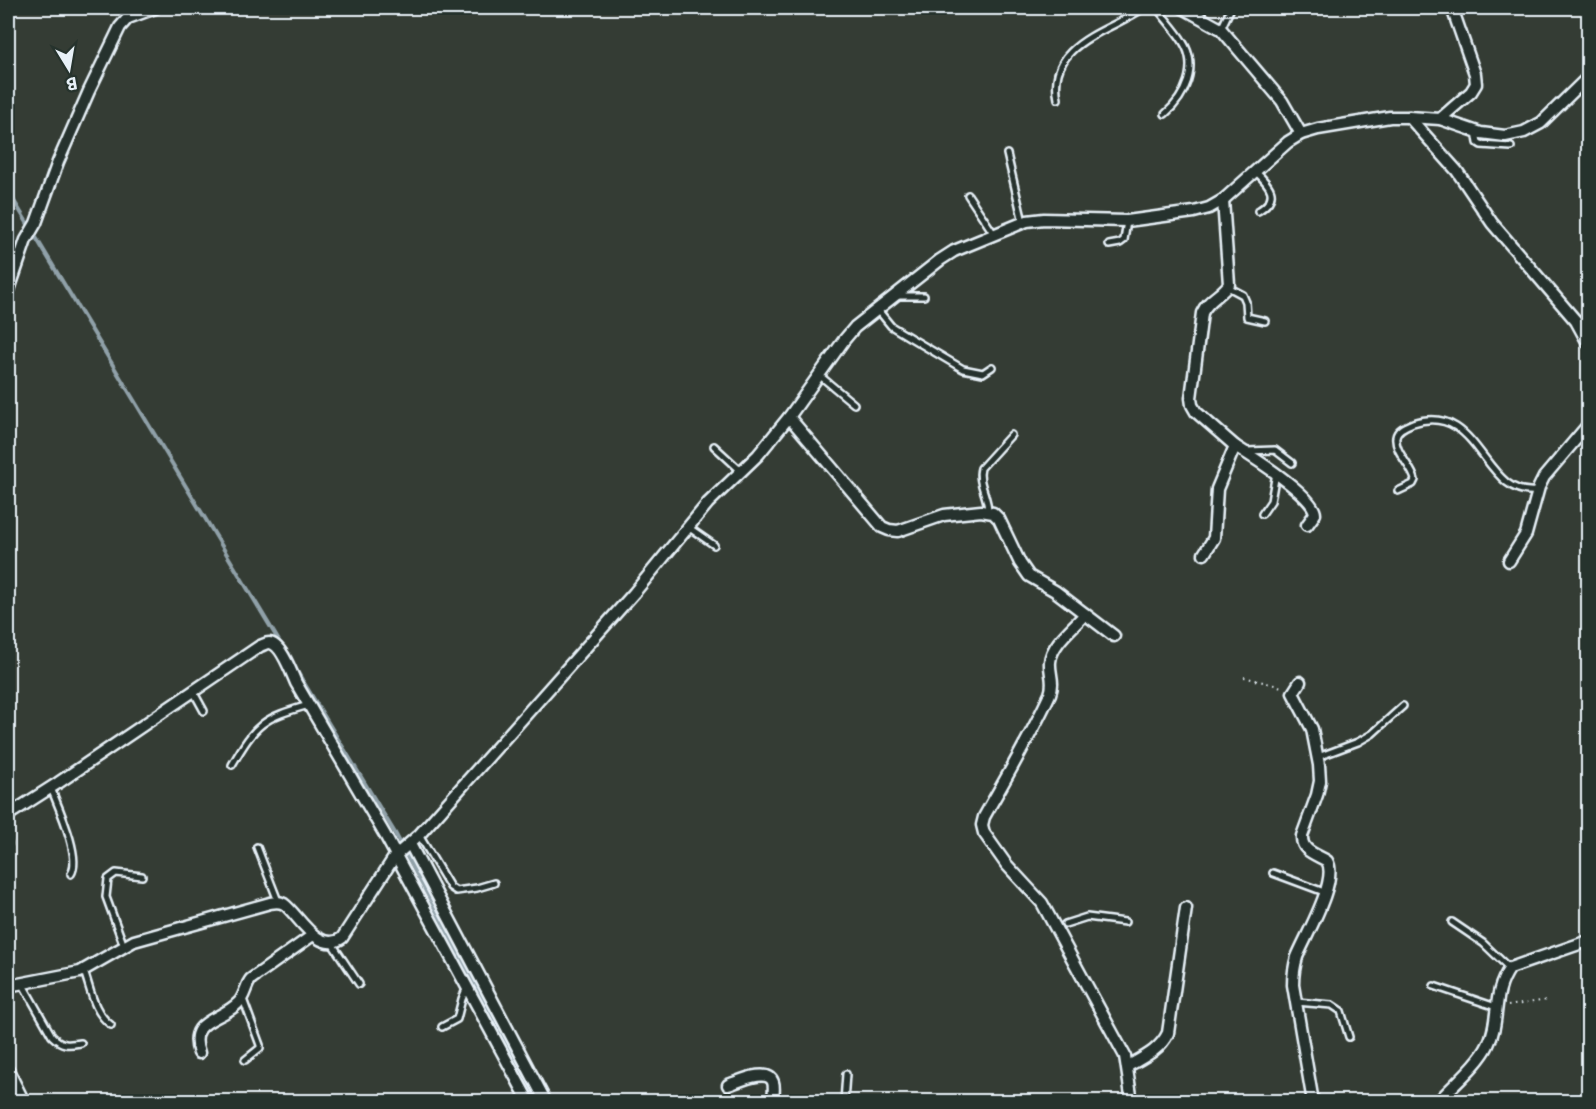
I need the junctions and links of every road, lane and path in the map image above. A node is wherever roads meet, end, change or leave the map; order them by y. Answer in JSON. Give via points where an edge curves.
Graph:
{"nodes":[{"id":1,"x":155,"y":8,"type":"edge"},
{"id":2,"x":1144,"y":8,"type":"edge"},
{"id":3,"x":1157,"y":8,"type":"edge"},
{"id":4,"x":1183,"y":8,"type":"edge"},
{"id":5,"x":1231,"y":8,"type":"edge"},
{"id":6,"x":1452,"y":8,"type":"edge"},
{"id":7,"x":1221,"y":29,"type":"junction"},
{"id":8,"x":1588,"y":77,"type":"edge"},
{"id":9,"x":1059,"y":99,"type":"dead end"},
{"id":10,"x":1165,"y":114,"type":"dead end"},
{"id":11,"x":1409,"y":117,"type":"junction"},
{"id":12,"x":1440,"y":119,"type":"junction"},
{"id":13,"x":1476,"y":131,"type":"junction"},
{"id":14,"x":1301,"y":134,"type":"junction"},
{"id":15,"x":1511,"y":147,"type":"dead end"},
{"id":16,"x":1007,"y":154,"type":"dead end"},
{"id":17,"x":1255,"y":171,"type":"junction"},
{"id":18,"x":968,"y":195,"type":"dead end"},
{"id":19,"x":1223,"y":200,"type":"junction"},
{"id":20,"x":1258,"y":211,"type":"dead end"},
{"id":21,"x":1127,"y":221,"type":"junction"},
{"id":22,"x":1023,"y":222,"type":"junction"},
{"id":23,"x":994,"y":234,"type":"junction"},
{"id":24,"x":1110,"y":245,"type":"dead end"},
{"id":25,"x":1228,"y":287,"type":"junction"},
{"id":26,"x":8,"y":292,"type":"edge"},
{"id":27,"x":893,"y":296,"type":"junction"},
{"id":28,"x":924,"y":296,"type":"dead end"},
{"id":29,"x":877,"y":309,"type":"junction"},
{"id":30,"x":1264,"y":321,"type":"dead end"},
{"id":31,"x":1585,"y":330,"type":"edge"},
{"id":32,"x":1588,"y":343,"type":"edge"},
{"id":33,"x":992,"y":367,"type":"dead end"},
{"id":34,"x":819,"y":375,"type":"junction"},
{"id":35,"x":854,"y":404,"type":"dead end"},
{"id":36,"x":789,"y":417,"type":"junction"},
{"id":37,"x":1588,"y":425,"type":"edge"},
{"id":38,"x":1011,"y":435,"type":"dead end"},
{"id":39,"x":714,"y":446,"type":"dead end"},
{"id":40,"x":1239,"y":448,"type":"junction"},
{"id":41,"x":1292,"y":462,"type":"dead end"},
{"id":42,"x":741,"y":471,"type":"junction"},
{"id":43,"x":1276,"y":474,"type":"junction"},
{"id":44,"x":1398,"y":491,"type":"dead end"},
{"id":45,"x":1537,"y":491,"type":"junction"},
{"id":46,"x":988,"y":511,"type":"junction"},
{"id":47,"x":1262,"y":514,"type":"dead end"},
{"id":48,"x":1307,"y":525,"type":"dead end"},
{"id":49,"x":688,"y":527,"type":"junction"},
{"id":50,"x":714,"y":545,"type":"dead end"},
{"id":51,"x":1204,"y":554,"type":"dead end"},
{"id":52,"x":1509,"y":561,"type":"dead end"},
{"id":53,"x":1085,"y":614,"type":"junction"},
{"id":54,"x":1114,"y":636,"type":"dead end"},
{"id":55,"x":1244,"y":677,"type":"dead end"},
{"id":56,"x":1296,"y":686,"type":"joint"},
{"id":57,"x":193,"y":691,"type":"junction"},
{"id":58,"x":309,"y":705,"type":"junction"},
{"id":59,"x":1403,"y":706,"type":"dead end"},
{"id":60,"x":204,"y":711,"type":"dead end"},
{"id":61,"x":1317,"y":757,"type":"junction"},
{"id":62,"x":232,"y":765,"type":"dead end"},
{"id":63,"x":51,"y":788,"type":"junction"},
{"id":64,"x":8,"y":815,"type":"edge"},
{"id":65,"x":419,"y":835,"type":"junction"},
{"id":66,"x":410,"y":844,"type":"junction"},
{"id":67,"x":258,"y":847,"type":"dead end"},
{"id":68,"x":397,"y":854,"type":"junction"},
{"id":69,"x":1273,"y":873,"type":"dead end"},
{"id":70,"x":71,"y":874,"type":"dead end"},
{"id":71,"x":142,"y":876,"type":"dead end"},
{"id":72,"x":494,"y":883,"type":"dead end"},
{"id":73,"x":1324,"y":892,"type":"junction"},
{"id":74,"x":278,"y":902,"type":"junction"},
{"id":75,"x":1186,"y":908,"type":"dead end"},
{"id":76,"x":1125,"y":922,"type":"dead end"},
{"id":77,"x":1452,"y":922,"type":"dead end"},
{"id":78,"x":1060,"y":926,"type":"junction"},
{"id":79,"x":313,"y":935,"type":"junction"},
{"id":80,"x":1588,"y":941,"type":"edge"},
{"id":81,"x":331,"y":942,"type":"junction"},
{"id":82,"x":124,"y":946,"type":"junction"},
{"id":83,"x":1510,"y":968,"type":"junction"},
{"id":84,"x":84,"y":970,"type":"junction"},
{"id":85,"x":22,"y":983,"type":"junction"},
{"id":86,"x":359,"y":984,"type":"dead end"},
{"id":87,"x":8,"y":986,"type":"edge"},
{"id":88,"x":467,"y":986,"type":"junction"},
{"id":89,"x":1434,"y":986,"type":"dead end"},
{"id":90,"x":242,"y":998,"type":"junction"},
{"id":91,"x":1547,"y":1000,"type":"dead end"},
{"id":92,"x":1296,"y":1002,"type":"junction"},
{"id":93,"x":1496,"y":1008,"type":"junction"},
{"id":94,"x":111,"y":1025,"type":"dead end"},
{"id":95,"x":442,"y":1027,"type":"dead end"},
{"id":96,"x":1350,"y":1037,"type":"dead end"},
{"id":97,"x":81,"y":1043,"type":"dead end"},
{"id":98,"x":199,"y":1053,"type":"dead end"},
{"id":99,"x":245,"y":1060,"type":"dead end"},
{"id":100,"x":1128,"y":1066,"type":"junction"},
{"id":101,"x":8,"y":1070,"type":"edge"},
{"id":102,"x":846,"y":1074,"type":"dead end"},
{"id":103,"x":728,"y":1085,"type":"dead end"},
{"id":104,"x":24,"y":1101,"type":"edge"},
{"id":105,"x":529,"y":1101,"type":"edge"},
{"id":106,"x":546,"y":1101,"type":"edge"},
{"id":107,"x":773,"y":1101,"type":"edge"},
{"id":108,"x":844,"y":1101,"type":"edge"},
{"id":109,"x":1132,"y":1101,"type":"edge"},
{"id":110,"x":1313,"y":1101,"type":"edge"},
{"id":111,"x":1438,"y":1101,"type":"edge"}],
"edges":[{"from":1,"to":26,"type":"street","via":[[128,18],[120,27],[88,91]]},
{"from":2,"to":9,"type":"lane","via":[[1084,41],[1068,55],[1056,80]]},
{"from":3,"to":10,"type":"lane","via":[[1183,41],[1190,59],[1188,83]]},
{"from":4,"to":7,"type":"street"},
{"from":5,"to":7,"type":"lane"},
{"from":6,"to":12,"type":"street","via":[[1476,84]]},
{"from":7,"to":14,"type":"street","via":[[1282,101]]},
{"from":8,"to":13,"type":"street","via":[[1541,123],[1524,132],[1505,136]]},
{"from":11,"to":12,"type":"street"},
{"from":11,"to":14,"type":"street","via":[[1380,118]]},
{"from":11,"to":31,"type":"street","via":[[1457,171],[1492,223]]},
{"from":12,"to":13,"type":"street"},
{"from":13,"to":15,"type":"lane","via":[[1481,145]]},
{"from":14,"to":17,"type":"street"},
{"from":16,"to":22,"type":"lane"},
{"from":17,"to":19,"type":"street"},
{"from":17,"to":20,"type":"lane","via":[[1268,184],[1271,195]]},
{"from":18,"to":23,"type":"lane"},
{"from":19,"to":21,"type":"street","via":[[1194,212]]},
{"from":19,"to":25,"type":"street"},
{"from":21,"to":22,"type":"street"},
{"from":21,"to":24,"type":"lane","via":[[1124,240]]},
{"from":22,"to":23,"type":"street"},
{"from":23,"to":27,"type":"street","via":[[940,260]]},
{"from":25,"to":30,"type":"lane","via":[[1243,295],[1247,317]]},
{"from":25,"to":40,"type":"street","via":[[1202,313],[1191,398],[1196,412]]},
{"from":27,"to":28,"type":"lane"},
{"from":27,"to":29,"type":"street"},
{"from":29,"to":33,"type":"lane","via":[[891,326],[963,369],[983,373]]},
{"from":29,"to":34,"type":"street","via":[[844,340]]},
{"from":31,"to":32,"type":"street"},
{"from":34,"to":35,"type":"lane"},
{"from":34,"to":36,"type":"street"},
{"from":36,"to":42,"type":"street"},
{"from":36,"to":46,"type":"street","via":[[874,519],[889,530],[898,531],[944,515]]},
{"from":37,"to":45,"type":"street","via":[[1544,477]]},
{"from":38,"to":46,"type":"lane","via":[[981,468],[979,475]]},
{"from":39,"to":42,"type":"lane"},
{"from":40,"to":41,"type":"lane","via":[[1275,450]]},
{"from":40,"to":43,"type":"street"},
{"from":40,"to":51,"type":"street","via":[[1217,489],[1214,538]]},
{"from":42,"to":49,"type":"street"},
{"from":43,"to":47,"type":"lane","via":[[1271,501]]},
{"from":43,"to":48,"type":"street","via":[[1312,504],[1315,514]]},
{"from":44,"to":45,"type":"lane","via":[[1415,480],[1396,435],[1406,426],[1433,420],[1457,427],[1514,488],[1521,492]]},
{"from":45,"to":52,"type":"street","via":[[1526,534]]},
{"from":46,"to":53,"type":"street","via":[[999,519],[1029,576]]},
{"from":49,"to":50,"type":"lane"},
{"from":49,"to":65,"type":"street"},
{"from":53,"to":54,"type":"street"},
{"from":53,"to":78,"type":"street","via":[[1051,655],[1051,690],[982,825],[1005,864]]},
{"from":55,"to":56,"type":"path"},
{"from":56,"to":61,"type":"street","via":[[1294,696],[1308,718]]},
{"from":57,"to":58,"type":"street","via":[[269,643],[278,648]]},
{"from":57,"to":60,"type":"lane"},
{"from":57,"to":63,"type":"street"},
{"from":58,"to":62,"type":"lane","via":[[262,724],[252,732]]},
{"from":58,"to":68,"type":"street"},
{"from":59,"to":61,"type":"lane","via":[[1372,734]]},
{"from":61,"to":73,"type":"street","via":[[1320,781],[1301,844],[1330,866]]},
{"from":63,"to":64,"type":"street"},
{"from":63,"to":70,"type":"lane","via":[[73,852],[75,864]]},
{"from":65,"to":66,"type":"street"},
{"from":65,"to":72,"type":"lane","via":[[456,891]]},
{"from":66,"to":68,"type":"street"},
{"from":66,"to":106,"type":"street"},
{"from":67,"to":74,"type":"lane"},
{"from":68,"to":81,"type":"street","via":[[342,938]]},
{"from":68,"to":88,"type":"street"},
{"from":69,"to":73,"type":"lane"},
{"from":71,"to":82,"type":"lane","via":[[123,872],[108,879],[106,897]]},
{"from":73,"to":92,"type":"street","via":[[1293,971]]},
{"from":74,"to":79,"type":"street"},
{"from":74,"to":82,"type":"street"},
{"from":75,"to":100,"type":"street","via":[[1168,1033],[1163,1043]]},
{"from":76,"to":78,"type":"lane","via":[[1087,917]]},
{"from":77,"to":83,"type":"lane"},
{"from":78,"to":100,"type":"street"},
{"from":79,"to":81,"type":"street"},
{"from":79,"to":90,"type":"street","via":[[251,979]]},
{"from":80,"to":83,"type":"street"},
{"from":81,"to":86,"type":"lane"},
{"from":82,"to":84,"type":"street"},
{"from":83,"to":93,"type":"street","via":[[1503,978]]},
{"from":84,"to":85,"type":"street"},
{"from":84,"to":94,"type":"lane","via":[[97,1010]]},
{"from":85,"to":87,"type":"street"},
{"from":85,"to":97,"type":"lane","via":[[52,1036],[68,1045]]},
{"from":88,"to":95,"type":"lane","via":[[458,1019]]},
{"from":88,"to":105,"type":"street"},
{"from":89,"to":93,"type":"lane"},
{"from":90,"to":98,"type":"street","via":[[200,1027],[196,1040]]},
{"from":90,"to":99,"type":"lane","via":[[260,1045]]},
{"from":91,"to":93,"type":"path"},
{"from":92,"to":96,"type":"lane","via":[[1332,1005],[1341,1011]]},
{"from":92,"to":110,"type":"street"},
{"from":93,"to":111,"type":"street","via":[[1492,1032],[1482,1055]]},
{"from":100,"to":109,"type":"street"},
{"from":101,"to":104,"type":"street"},
{"from":102,"to":108,"type":"lane"},
{"from":103,"to":107,"type":"street","via":[[765,1075],[774,1082]]}]}
